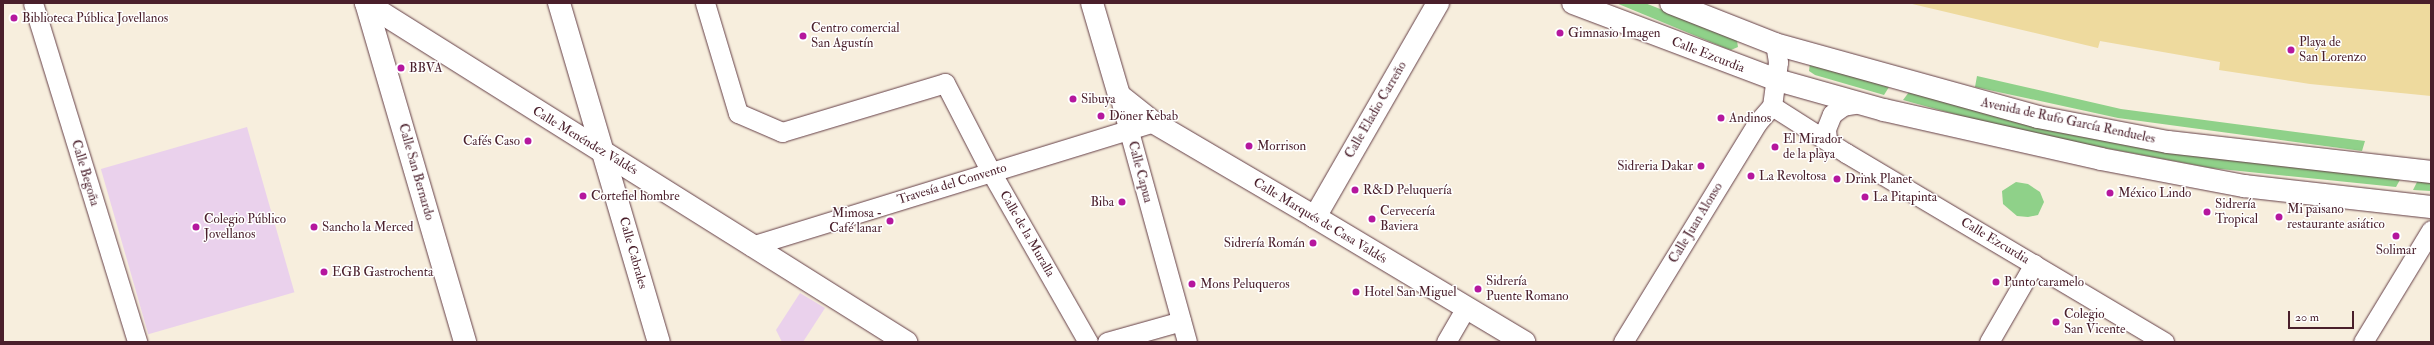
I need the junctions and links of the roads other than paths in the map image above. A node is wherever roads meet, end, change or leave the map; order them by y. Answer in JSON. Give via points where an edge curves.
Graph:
{"nodes":[{"id":1,"x":33,"y":3,"type":"edge"},
{"id":2,"x":366,"y":3,"type":"edge"},
{"id":3,"x":559,"y":3,"type":"edge"},
{"id":4,"x":705,"y":3,"type":"edge"},
{"id":5,"x":1092,"y":3,"type":"edge"},
{"id":6,"x":1438,"y":3,"type":"edge"},
{"id":7,"x":1573,"y":3,"type":"edge"},
{"id":8,"x":1671,"y":3,"type":"edge"},
{"id":9,"x":1775,"y":44,"type":"junction"},
{"id":10,"x":1777,"y":80,"type":"junction"},
{"id":11,"x":1119,"y":95,"type":"junction"},
{"id":12,"x":1860,"y":103,"type":"junction"},
{"id":13,"x":1772,"y":106,"type":"junction"},
{"id":14,"x":1153,"y":122,"type":"junction"},
{"id":15,"x":1128,"y":130,"type":"junction"},
{"id":16,"x":1827,"y":139,"type":"junction"},
{"id":17,"x":602,"y":150,"type":"junction"},
{"id":18,"x":991,"y":172,"type":"junction"},
{"id":19,"x":2431,"y":172,"type":"edge"},
{"id":20,"x":2431,"y":207,"type":"edge"},
{"id":21,"x":1315,"y":217,"type":"junction"},
{"id":22,"x":2431,"y":230,"type":"edge"},
{"id":23,"x":751,"y":246,"type":"junction"},
{"id":24,"x":2034,"y":264,"type":"junction"},
{"id":25,"x":1466,"y":308,"type":"junction"},
{"id":26,"x":1181,"y":321,"type":"junction"},
{"id":27,"x":137,"y":342,"type":"edge"},
{"id":28,"x":465,"y":342,"type":"edge"},
{"id":29,"x":659,"y":342,"type":"edge"},
{"id":30,"x":906,"y":342,"type":"edge"},
{"id":31,"x":1088,"y":342,"type":"edge"},
{"id":32,"x":1107,"y":342,"type":"edge"},
{"id":33,"x":1187,"y":342,"type":"edge"},
{"id":34,"x":1446,"y":342,"type":"edge"},
{"id":35,"x":1524,"y":342,"type":"edge"},
{"id":36,"x":1623,"y":342,"type":"edge"},
{"id":37,"x":1989,"y":342,"type":"edge"},
{"id":38,"x":2164,"y":342,"type":"edge"},
{"id":39,"x":2363,"y":342,"type":"edge"}],
"edges":[{"from":1,"to":27,"type":"street","name":"Calle Begoña"},
{"from":2,"to":17,"type":"main road","name":"Calle Menéndez Valdés"},
{"from":2,"to":28,"type":"main road","name":"Calle San Bernardo"},
{"from":3,"to":17,"type":"main road","name":"Calle Cabrales"},
{"from":4,"to":18,"type":"street","name":"Calle de la Muralla","via":[[738,113],[782,132],[945,82]]},
{"from":5,"to":11,"type":"main road","name":"Calle Capua"},
{"from":6,"to":21,"type":"main road","name":"Calle Eladio Carreño"},
{"from":7,"to":10,"type":"main road","name":"Calle Ezcurdia"},
{"from":8,"to":9,"type":"main road","name":"Avenida de Rufo García Rendueles"},
{"from":9,"to":10,"type":"street"},
{"from":9,"to":19,"type":"main road","name":"Avenida de Rufo García Rendueles","via":[[2038,117],[2168,142]]},
{"from":10,"to":12,"type":"main road"},
{"from":10,"to":13,"type":"street"},
{"from":11,"to":14,"type":"main road","name":"Calle Marqués de Casa Valdés"},
{"from":11,"to":15,"type":"street","name":"Calle Capua"},
{"from":12,"to":16,"type":"street","via":[[1843,106],[1832,114],[1826,129]]},
{"from":12,"to":20,"type":"main road","via":[[2100,159],[2244,186]]},
{"from":13,"to":16,"type":"street","name":"Calle Ezcurdia"},
{"from":13,"to":36,"type":"street","name":"Calle Juan Alonso","via":[[1757,123]]},
{"from":14,"to":15,"type":"street","name":"Travesía del Convento"},
{"from":14,"to":21,"type":"main road","name":"Calle Marqués de Casa Valdés"},
{"from":15,"to":18,"type":"street","name":"Travesía del Convento"},
{"from":15,"to":26,"type":"street","name":"Calle Capua"},
{"from":16,"to":24,"type":"street","name":"Calle Ezcurdia"},
{"from":17,"to":23,"type":"main road","name":"Calle Menéndez Valdés"},
{"from":17,"to":29,"type":"main road","name":"Calle Cabrales"},
{"from":18,"to":23,"type":"street","name":"Travesía del Convento"},
{"from":18,"to":31,"type":"street","name":"Calle de la Muralla"},
{"from":21,"to":25,"type":"main road","name":"Calle Marqués de Casa Valdés"},
{"from":22,"to":39,"type":"street"},
{"from":23,"to":30,"type":"main road","name":"Calle Menéndez Valdés"},
{"from":24,"to":37,"type":"street"},
{"from":24,"to":38,"type":"street","name":"Calle Ezcurdia"},
{"from":25,"to":34,"type":"street"},
{"from":25,"to":35,"type":"main road","name":"Calle Marqués de Casa Valdés"},
{"from":26,"to":32,"type":"street"},
{"from":26,"to":33,"type":"street","name":"Calle Capua"}]}
